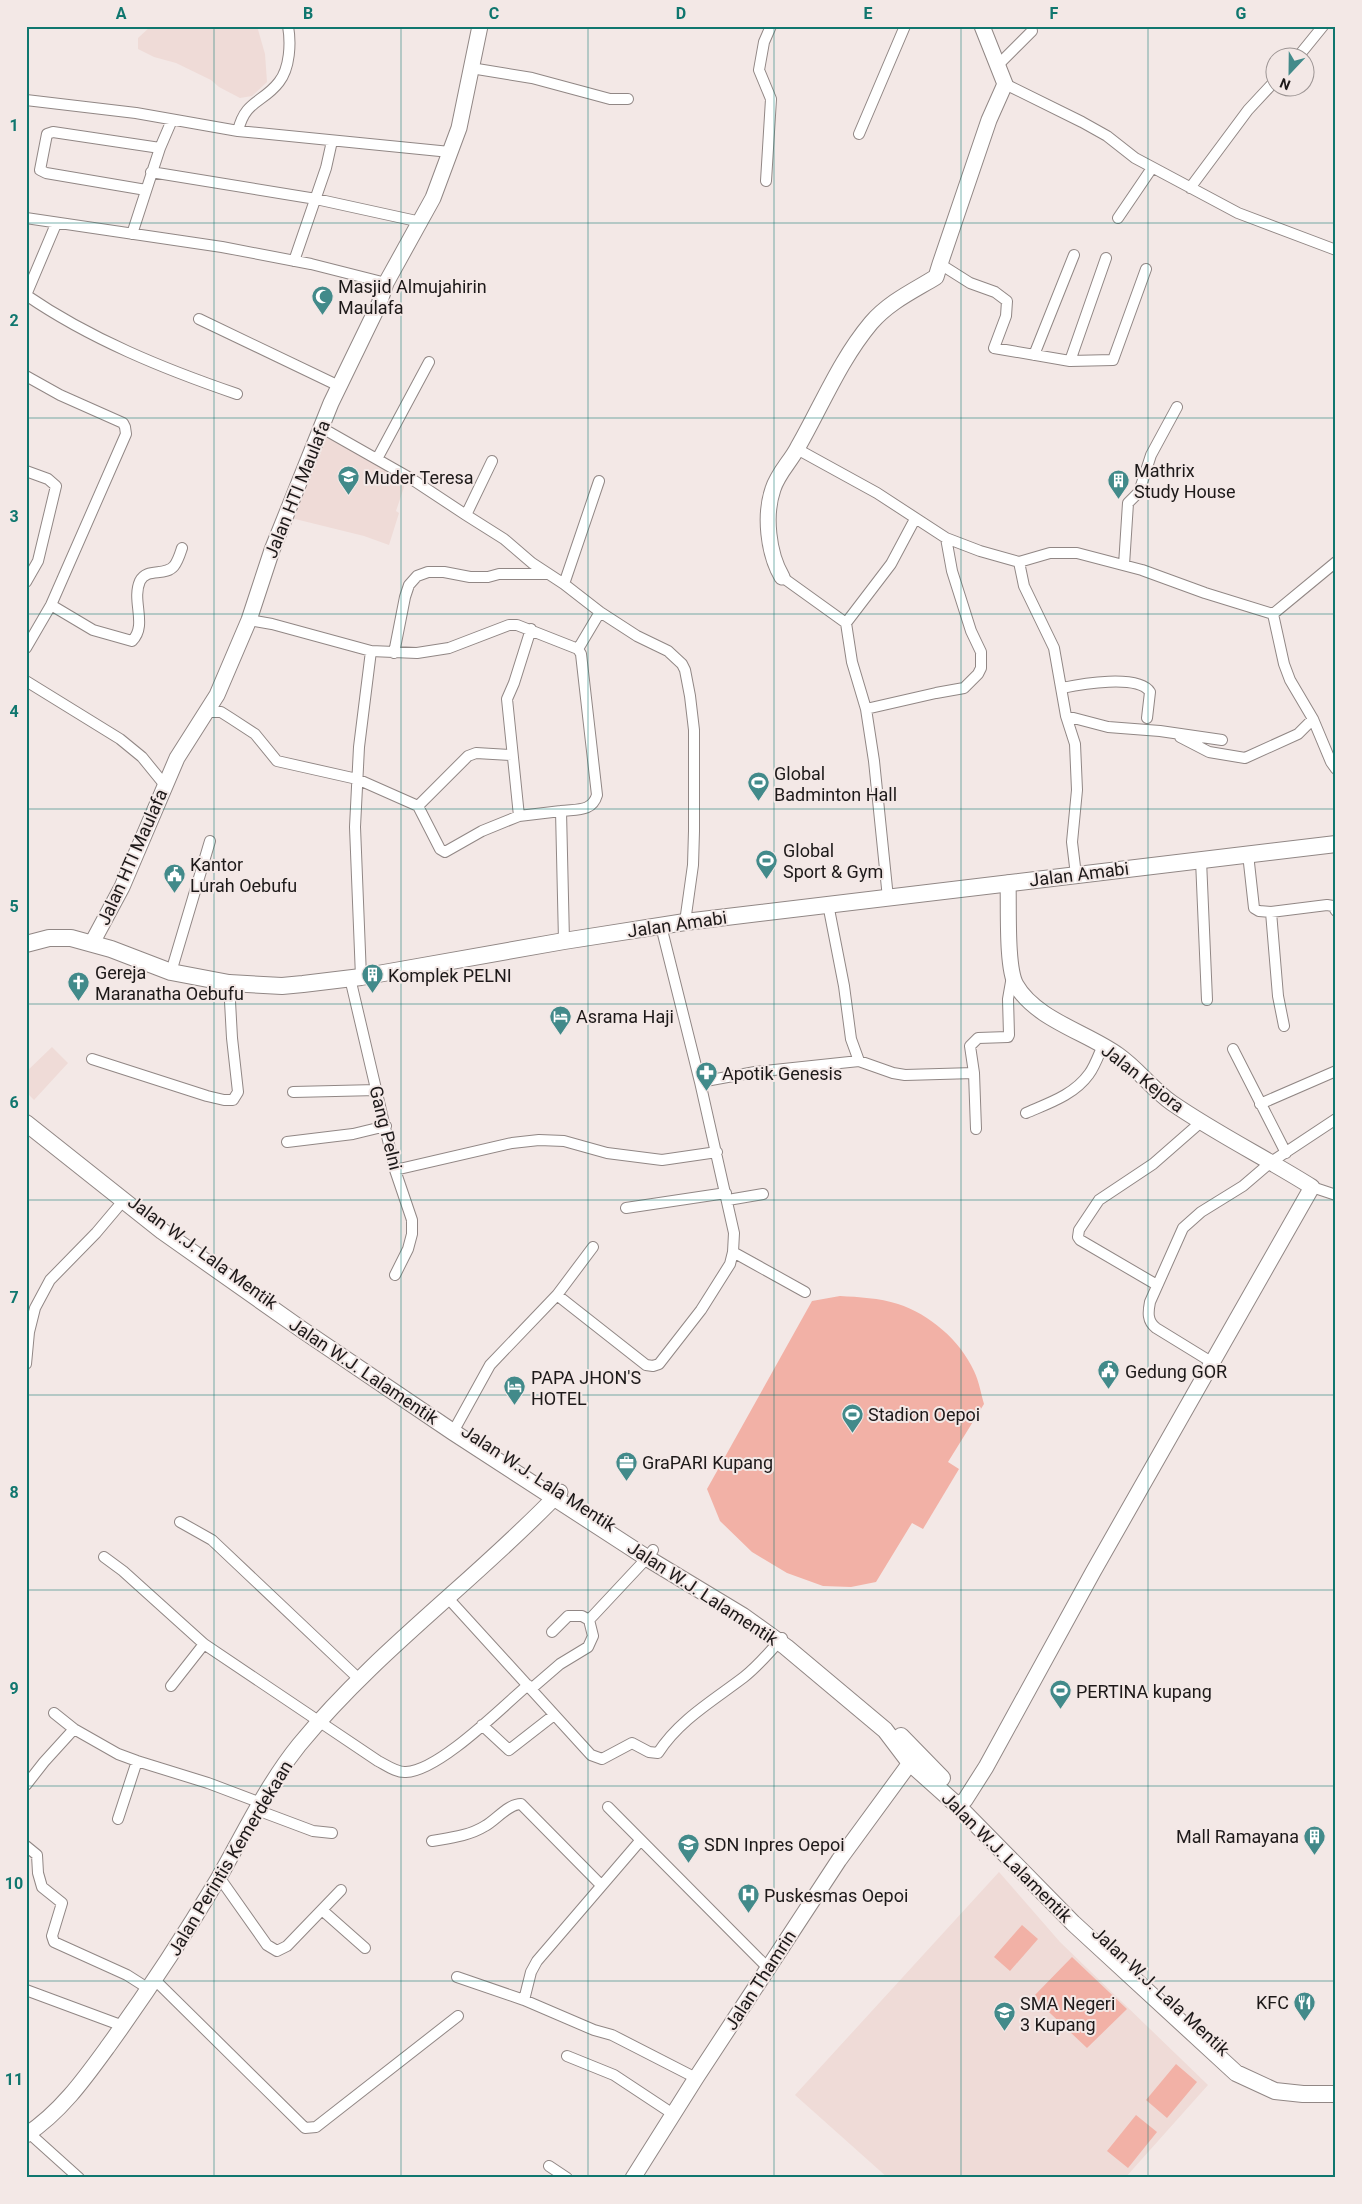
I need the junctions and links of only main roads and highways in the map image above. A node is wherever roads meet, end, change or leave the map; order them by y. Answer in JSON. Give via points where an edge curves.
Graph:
{"nodes":[{"id":1,"x":1336,"y":844,"type":"edge"},
{"id":2,"x":27,"y":943,"type":"edge"},
{"id":3,"x":26,"y":1116,"type":"edge"},
{"id":4,"x":26,"y":1123,"type":"edge"},
{"id":5,"x":455,"y":1429,"type":"junction"},
{"id":6,"x":961,"y":1802,"type":"junction"},
{"id":7,"x":1336,"y":2086,"type":"edge"},
{"id":8,"x":1336,"y":2094,"type":"edge"}],
"edges":[{"from":1,"to":2,"type":"main road","name":"Jalan Amabi","via":[[685,922],[356,977],[282,986],[229,983],[171,972],[71,938]]},
{"from":3,"to":5,"type":"main road","name":"Jalan W.J. Lala Mentik","via":[[182,1240]]},
{"from":4,"to":5,"type":"main road","name":"Jalan W.J. Lalamentik","via":[[162,1231],[301,1329]]},
{"from":5,"to":6,"type":"main road","name":"Jalan W.J. Lala Mentik","via":[[781,1638],[855,1692],[890,1725],[914,1758]]},
{"from":6,"to":7,"type":"main road","name":"Jalan W.J. Lala Mentik","via":[[1247,2069],[1278,2083]]},
{"from":6,"to":8,"type":"main road","name":"Jalan W.J. Lalamentik","via":[[1073,1923],[1236,2073],[1275,2091]]}]}
